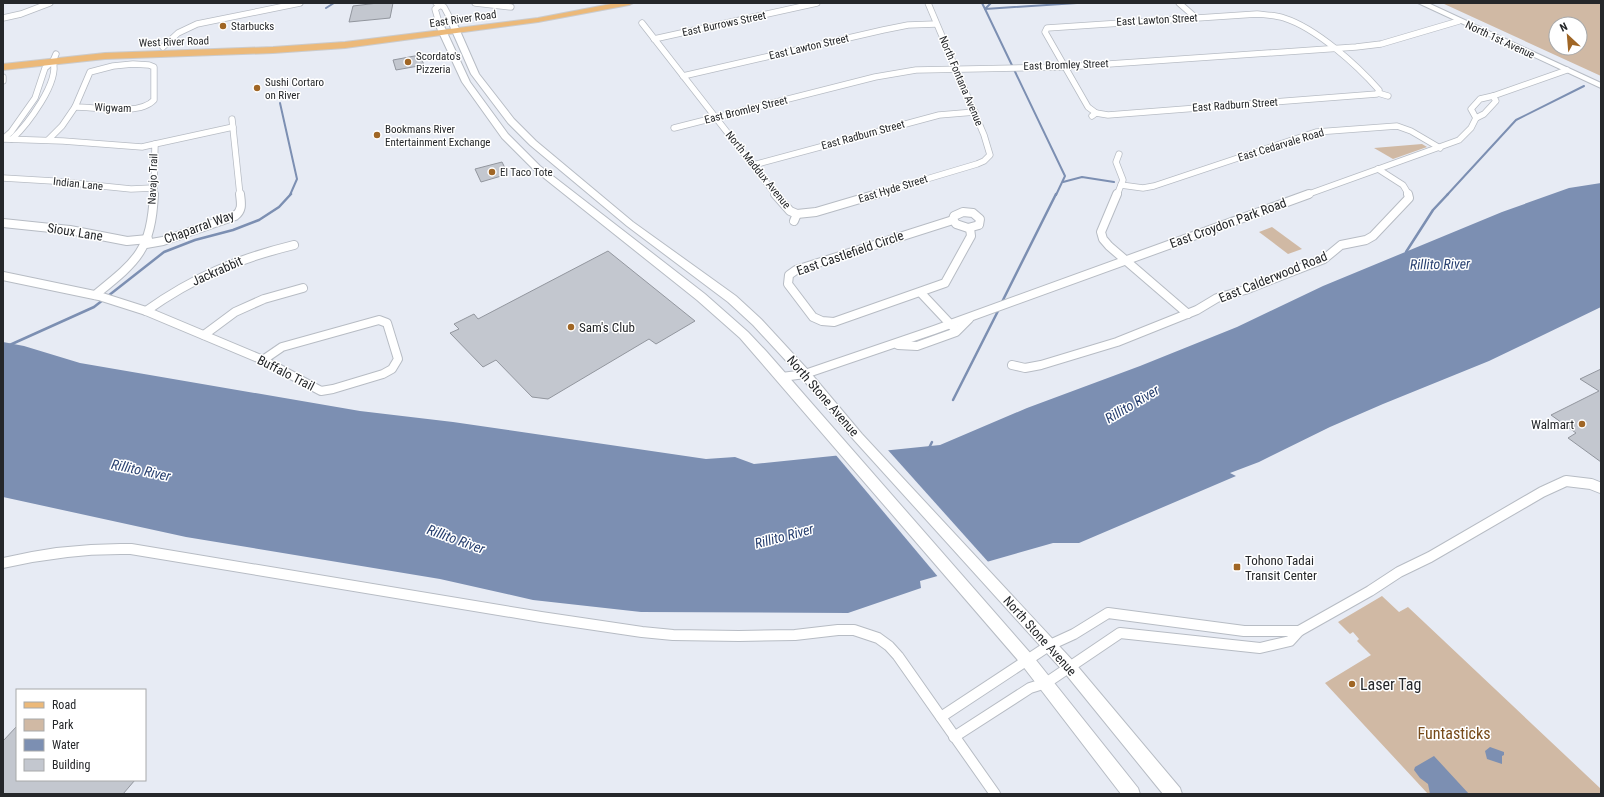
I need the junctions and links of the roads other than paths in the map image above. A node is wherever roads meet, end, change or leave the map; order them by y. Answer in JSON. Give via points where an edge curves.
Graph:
{"nodes":[{"id":1,"x":50,"y":3,"type":"edge"},
{"id":2,"x":300,"y":3,"type":"edge"},
{"id":3,"x":475,"y":3,"type":"edge"},
{"id":4,"x":599,"y":3,"type":"edge"},
{"id":5,"x":629,"y":3,"type":"edge"},
{"id":6,"x":817,"y":3,"type":"edge"},
{"id":7,"x":928,"y":3,"type":"edge"},
{"id":8,"x":1179,"y":3,"type":"edge"},
{"id":9,"x":1422,"y":3,"type":"edge"},
{"id":10,"x":439,"y":4,"type":"edge"},
{"id":11,"x":511,"y":8,"type":"dead end"},
{"id":12,"x":1195,"y":17,"type":"junction"},
{"id":13,"x":3,"y":18,"type":"edge"},
{"id":14,"x":1460,"y":21,"type":"junction"},
{"id":15,"x":642,"y":24,"type":"dead end"},
{"id":16,"x":936,"y":24,"type":"junction"},
{"id":17,"x":455,"y":28,"type":"junction"},
{"id":18,"x":442,"y":29,"type":"junction"},
{"id":19,"x":654,"y":39,"type":"junction"},
{"id":20,"x":343,"y":41,"type":"junction"},
{"id":21,"x":163,"y":46,"type":"junction"},
{"id":22,"x":1335,"y":49,"type":"junction"},
{"id":23,"x":54,"y":57,"type":"junction"},
{"id":24,"x":3,"y":60,"type":"edge"},
{"id":25,"x":3,"y":67,"type":"edge"},
{"id":26,"x":1065,"y":67,"type":"junction"},
{"id":27,"x":956,"y":68,"type":"junction"},
{"id":28,"x":1567,"y":70,"type":"junction"},
{"id":29,"x":683,"y":76,"type":"junction"},
{"id":30,"x":3,"y":77,"type":"edge"},
{"id":31,"x":3,"y":81,"type":"edge"},
{"id":32,"x":1601,"y":86,"type":"edge"},
{"id":33,"x":1378,"y":92,"type":"junction"},
{"id":34,"x":1388,"y":96,"type":"dead end"},
{"id":35,"x":1493,"y":96,"type":"junction"},
{"id":36,"x":75,"y":107,"type":"junction"},
{"id":37,"x":974,"y":112,"type":"junction"},
{"id":38,"x":716,"y":117,"type":"junction"},
{"id":39,"x":1476,"y":118,"type":"junction"},
{"id":40,"x":232,"y":119,"type":"dead end"},
{"id":41,"x":233,"y":127,"type":"junction"},
{"id":42,"x":674,"y":128,"type":"dead end"},
{"id":43,"x":3,"y":139,"type":"edge"},
{"id":44,"x":12,"y":139,"type":"junction"},
{"id":45,"x":48,"y":140,"type":"junction"},
{"id":46,"x":155,"y":144,"type":"junction"},
{"id":47,"x":1440,"y":148,"type":"junction"},
{"id":48,"x":1119,"y":154,"type":"dead end"},
{"id":49,"x":988,"y":158,"type":"joint"},
{"id":50,"x":753,"y":165,"type":"junction"},
{"id":51,"x":1378,"y":170,"type":"junction"},
{"id":52,"x":3,"y":178,"type":"edge"},
{"id":53,"x":1121,"y":185,"type":"junction"},
{"id":54,"x":153,"y":188,"type":"junction"},
{"id":55,"x":797,"y":214,"type":"junction"},
{"id":56,"x":953,"y":220,"type":"junction"},
{"id":57,"x":794,"y":221,"type":"dead end"},
{"id":58,"x":3,"y":223,"type":"edge"},
{"id":59,"x":970,"y":228,"type":"junction"},
{"id":60,"x":147,"y":242,"type":"junction"},
{"id":61,"x":294,"y":245,"type":"dead end"},
{"id":62,"x":1125,"y":260,"type":"junction"},
{"id":63,"x":3,"y":276,"type":"edge"},
{"id":64,"x":304,"y":288,"type":"dead end"},
{"id":65,"x":921,"y":293,"type":"junction"},
{"id":66,"x":97,"y":295,"type":"junction"},
{"id":67,"x":146,"y":311,"type":"junction"},
{"id":68,"x":1188,"y":314,"type":"junction"},
{"id":69,"x":974,"y":316,"type":"junction"},
{"id":70,"x":950,"y":324,"type":"junction"},
{"id":71,"x":956,"y":332,"type":"junction"},
{"id":72,"x":204,"y":335,"type":"junction"},
{"id":73,"x":891,"y":345,"type":"junction"},
{"id":74,"x":263,"y":360,"type":"junction"},
{"id":75,"x":1012,"y":365,"type":"dead end"},
{"id":76,"x":805,"y":374,"type":"junction"},
{"id":77,"x":782,"y":377,"type":"junction"},
{"id":78,"x":1601,"y":488,"type":"edge"},
{"id":79,"x":3,"y":563,"type":"edge"},
{"id":80,"x":1299,"y":631,"type":"junction"},
{"id":81,"x":1050,"y":645,"type":"junction"},
{"id":82,"x":1027,"y":660,"type":"junction"},
{"id":83,"x":1069,"y":667,"type":"junction"},
{"id":84,"x":1046,"y":684,"type":"junction"},
{"id":85,"x":940,"y":717,"type":"junction"},
{"id":86,"x":954,"y":737,"type":"junction"},
{"id":87,"x":994,"y":794,"type":"edge"},
{"id":88,"x":1132,"y":794,"type":"edge"},
{"id":89,"x":1174,"y":794,"type":"edge"}],
"edges":[{"from":1,"to":13,"type":"street"},
{"from":2,"to":21,"type":"street","via":[[197,24],[182,30]]},
{"from":3,"to":11,"type":"street"},
{"from":4,"to":17,"type":"main road","name":"East River Road"},
{"from":5,"to":17,"type":"main road","name":"East River Road","via":[[551,18]]},
{"from":6,"to":19,"type":"street","name":"East Burrows Street"},
{"from":7,"to":16,"type":"street","name":"North Fontana Avenue"},
{"from":8,"to":12,"type":"street"},
{"from":9,"to":14,"type":"main road","name":"North 1st Avenue"},
{"from":10,"to":17,"type":"street","via":[[447,11]]},
{"from":10,"to":18,"type":"street","via":[[435,9]]},
{"from":12,"to":22,"type":"street","name":"East Lawton Street","via":[[1273,13],[1316,34]]},
{"from":12,"to":26,"type":"street","name":"East Lawton Street","via":[[1047,28],[1045,32]]},
{"from":14,"to":22,"type":"street","name":"East Bromley Street","via":[[1382,44]]},
{"from":14,"to":28,"type":"main road","name":"North 1st Avenue"},
{"from":15,"to":19,"type":"street","name":"North Maddux Avenue"},
{"from":16,"to":27,"type":"street","name":"North Fontana Avenue"},
{"from":16,"to":29,"type":"street","name":"East Lawton Street","via":[[908,25],[883,30]]},
{"from":17,"to":18,"type":"main road","name":"East River Road"},
{"from":17,"to":76,"type":"main road","name":"North Stone Avenue","via":[[475,74],[510,121],[533,144],[630,224],[732,299],[775,340]]},
{"from":18,"to":20,"type":"main road","name":"East River Road"},
{"from":18,"to":77,"type":"main road","name":"North Stone Avenue","via":[[466,82],[505,136],[536,168],[711,306],[744,335]]},
{"from":19,"to":29,"type":"street","name":"North Maddux Avenue"},
{"from":20,"to":21,"type":"main road","name":"West River Road"},
{"from":20,"to":23,"type":"main road","name":"West River Road","via":[[266,50]]},
{"from":21,"to":23,"type":"main road","name":"West River Road"},
{"from":22,"to":26,"type":"street","name":"East Bromley Street"},
{"from":22,"to":33,"type":"street","via":[[1378,88]]},
{"from":23,"to":24,"type":"main road","name":"West River Road"},
{"from":23,"to":25,"type":"main road","name":"West River Road"},
{"from":23,"to":43,"type":"street","via":[[45,68],[35,98]]},
{"from":23,"to":44,"type":"street","via":[[56,66],[46,95],[24,128]]},
{"from":26,"to":27,"type":"street","name":"East Bromley Street"},
{"from":26,"to":33,"type":"street","name":"East Radburn Street","via":[[1094,114],[1364,96]]},
{"from":27,"to":37,"type":"street","name":"North Fontana Avenue"},
{"from":27,"to":38,"type":"street","name":"East Bromley Street","via":[[916,70],[875,77]]},
{"from":28,"to":32,"type":"main road","name":"North 1st Avenue"},
{"from":28,"to":35,"type":"street","name":"East Croydon Park Road"},
{"from":29,"to":38,"type":"street","name":"North Maddux Avenue"},
{"from":30,"to":31,"type":"street"},
{"from":33,"to":34,"type":"street"},
{"from":35,"to":39,"type":"street","name":"East Croydon Park Road","via":[[1496,102]]},
{"from":35,"to":39,"type":"street","name":"East Croydon Park Road","via":[[1480,100],[1472,109]]},
{"from":36,"to":36,"type":"street","name":"Wigwam","via":[[88,75],[96,70],[144,63],[154,67],[154,100],[151,105],[139,108]]},
{"from":36,"to":45,"type":"street"},
{"from":37,"to":49,"type":"street","name":"North Fontana Avenue","via":[[990,151]]},
{"from":37,"to":50,"type":"street","name":"East Radburn Street","via":[[938,115]]},
{"from":38,"to":42,"type":"street","name":"East Bromley Street"},
{"from":38,"to":50,"type":"street","name":"North Maddux Avenue"},
{"from":39,"to":47,"type":"street","name":"East Croydon Park Road","via":[[1471,128],[1459,140]]},
{"from":40,"to":41,"type":"street"},
{"from":41,"to":46,"type":"street"},
{"from":41,"to":60,"type":"street","name":"Chaparral Way","via":[[240,212],[163,241]]},
{"from":43,"to":44,"type":"street","name":"Navajo Trail"},
{"from":44,"to":45,"type":"street","name":"Navajo Trail"},
{"from":45,"to":46,"type":"street","name":"Navajo Trail","via":[[142,146]]},
{"from":46,"to":54,"type":"street","name":"Navajo Trail"},
{"from":47,"to":51,"type":"street","name":"East Croydon Park Road"},
{"from":47,"to":53,"type":"street","name":"East Cedarvale Road","via":[[1397,126],[1316,132],[1154,186],[1143,188]]},
{"from":48,"to":53,"type":"street","via":[[1116,162],[1123,180]]},
{"from":49,"to":55,"type":"street","name":"East Hyde Street","via":[[977,164],[816,212]]},
{"from":50,"to":55,"type":"street","name":"North Maddux Avenue","via":[[787,209]]},
{"from":51,"to":62,"type":"street","name":"East Croydon Park Road"},
{"from":51,"to":68,"type":"street","name":"East Calderwood Road","via":[[1404,185],[1409,194],[1409,198],[1378,232],[1366,240],[1340,245],[1324,259],[1218,298]]},
{"from":52,"to":54,"type":"street","name":"Indian Lane","via":[[131,189]]},
{"from":53,"to":62,"type":"street","via":[[1101,232],[1103,239]]},
{"from":54,"to":60,"type":"street","name":"Navajo Trail"},
{"from":55,"to":57,"type":"street","name":"North Maddux Avenue"},
{"from":56,"to":59,"type":"street","via":[[959,226]]},
{"from":56,"to":59,"type":"street","name":"East Castlefield Circle","via":[[959,212],[976,214],[980,222],[976,227]]},
{"from":56,"to":65,"type":"street","name":"East Castlefield Circle","via":[[796,270],[789,276],[788,284],[813,317],[834,322]]},
{"from":58,"to":60,"type":"street","name":"Sioux Lane"},
{"from":59,"to":65,"type":"street","name":"East Castlefield Circle","via":[[971,236],[945,283]]},
{"from":60,"to":66,"type":"street","name":"Navajo Trail","via":[[129,266]]},
{"from":61,"to":67,"type":"street","name":"Jackrabbit","via":[[248,257],[208,273],[172,292]]},
{"from":62,"to":68,"type":"street"},
{"from":62,"to":69,"type":"street","name":"East Croydon Park Road"},
{"from":63,"to":66,"type":"street","name":"Buffalo Trail"},
{"from":64,"to":72,"type":"street","via":[[236,312]]},
{"from":65,"to":70,"type":"street"},
{"from":66,"to":67,"type":"street","name":"Buffalo Trail"},
{"from":67,"to":72,"type":"street","name":"Buffalo Trail"},
{"from":68,"to":75,"type":"street","name":"East Calderwood Road","via":[[1117,342],[1058,361],[1025,368]]},
{"from":69,"to":70,"type":"street","name":"East Croydon Park Road"},
{"from":69,"to":71,"type":"street","name":"East Croydon Park Road"},
{"from":70,"to":71,"type":"street"},
{"from":70,"to":73,"type":"street","name":"East Croydon Park Road"},
{"from":71,"to":73,"type":"street","name":"East Croydon Park Road","via":[[917,346]]},
{"from":72,"to":74,"type":"street","name":"Buffalo Trail"},
{"from":73,"to":76,"type":"street","name":"East Croydon Park Road"},
{"from":74,"to":74,"type":"street","name":"Buffalo Trail","via":[[315,389],[326,391],[383,374],[392,369],[398,359],[387,323],[379,320],[282,347]]},
{"from":76,"to":77,"type":"street","name":"East Croydon Park Road"},
{"from":76,"to":81,"type":"main road","name":"North Stone Avenue","via":[[858,437]]},
{"from":77,"to":82,"type":"main road","name":"North Stone Avenue"},
{"from":78,"to":80,"type":"street","via":[[1566,481],[1542,492]]},
{"from":79,"to":85,"type":"street","via":[[72,550],[131,549],[635,631],[673,635],[790,636],[854,630],[874,636],[889,646]]},
{"from":80,"to":81,"type":"street","via":[[1244,631],[1108,613]]},
{"from":80,"to":83,"type":"street","via":[[1290,641],[1260,648],[1120,633]]},
{"from":81,"to":82,"type":"street"},
{"from":81,"to":83,"type":"main road","name":"North Stone Avenue"},
{"from":82,"to":84,"type":"main road","name":"North Stone Avenue"},
{"from":82,"to":85,"type":"street"},
{"from":83,"to":84,"type":"street"},
{"from":83,"to":89,"type":"main road","name":"North Stone Avenue"},
{"from":84,"to":86,"type":"street","via":[[1030,688]]},
{"from":84,"to":88,"type":"main road","name":"North Stone Avenue"},
{"from":85,"to":86,"type":"street"},
{"from":86,"to":87,"type":"street"}]}
